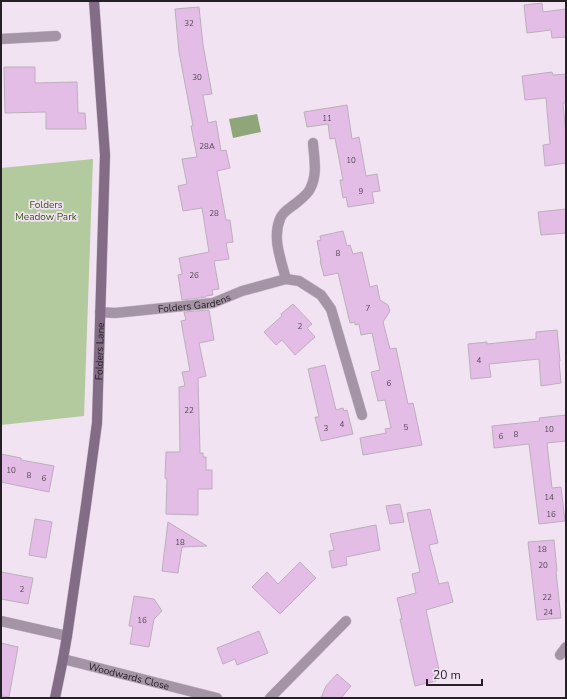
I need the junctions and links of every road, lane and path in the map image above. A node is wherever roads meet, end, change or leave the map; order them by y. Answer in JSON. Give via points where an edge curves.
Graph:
{"nodes":[{"id":1,"x":94,"y":1,"type":"edge"},
{"id":2,"x":56,"y":36,"type":"dead end"},
{"id":3,"x":1,"y":39,"type":"edge"},
{"id":4,"x":313,"y":143,"type":"dead end"},
{"id":5,"x":286,"y":279,"type":"junction"},
{"id":6,"x":100,"y":312,"type":"junction"},
{"id":7,"x":362,"y":415,"type":"dead end"},
{"id":8,"x":1,"y":621,"type":"edge"},
{"id":9,"x":346,"y":621,"type":"dead end"},
{"id":10,"x":67,"y":636,"type":"junction"},
{"id":11,"x":63,"y":659,"type":"junction"},
{"id":12,"x":55,"y":698,"type":"edge"},
{"id":13,"x":217,"y":698,"type":"edge"},
{"id":14,"x":270,"y":698,"type":"edge"}],
"edges":[{"from":1,"to":6,"type":"main road","name":"Folders Lane","via":[[105,154]]},
{"from":2,"to":3,"type":"street"},
{"from":4,"to":5,"type":"street","via":[[316,168],[310,190],[286,210],[280,217],[278,226],[277,244]]},
{"from":5,"to":6,"type":"street","name":"Folders Gardens","via":[[242,291],[213,303],[115,313]]},
{"from":5,"to":7,"type":"street","via":[[299,281],[321,295],[331,309]]},
{"from":6,"to":10,"type":"main road","name":"Folders Lane","via":[[97,423]]},
{"from":8,"to":10,"type":"street"},
{"from":9,"to":14,"type":"street"},
{"from":10,"to":11,"type":"main road","name":"Folders Lane"},
{"from":11,"to":12,"type":"main road","name":"Folders Lane"},
{"from":11,"to":13,"type":"street","name":"Woodwards Close"}]}
